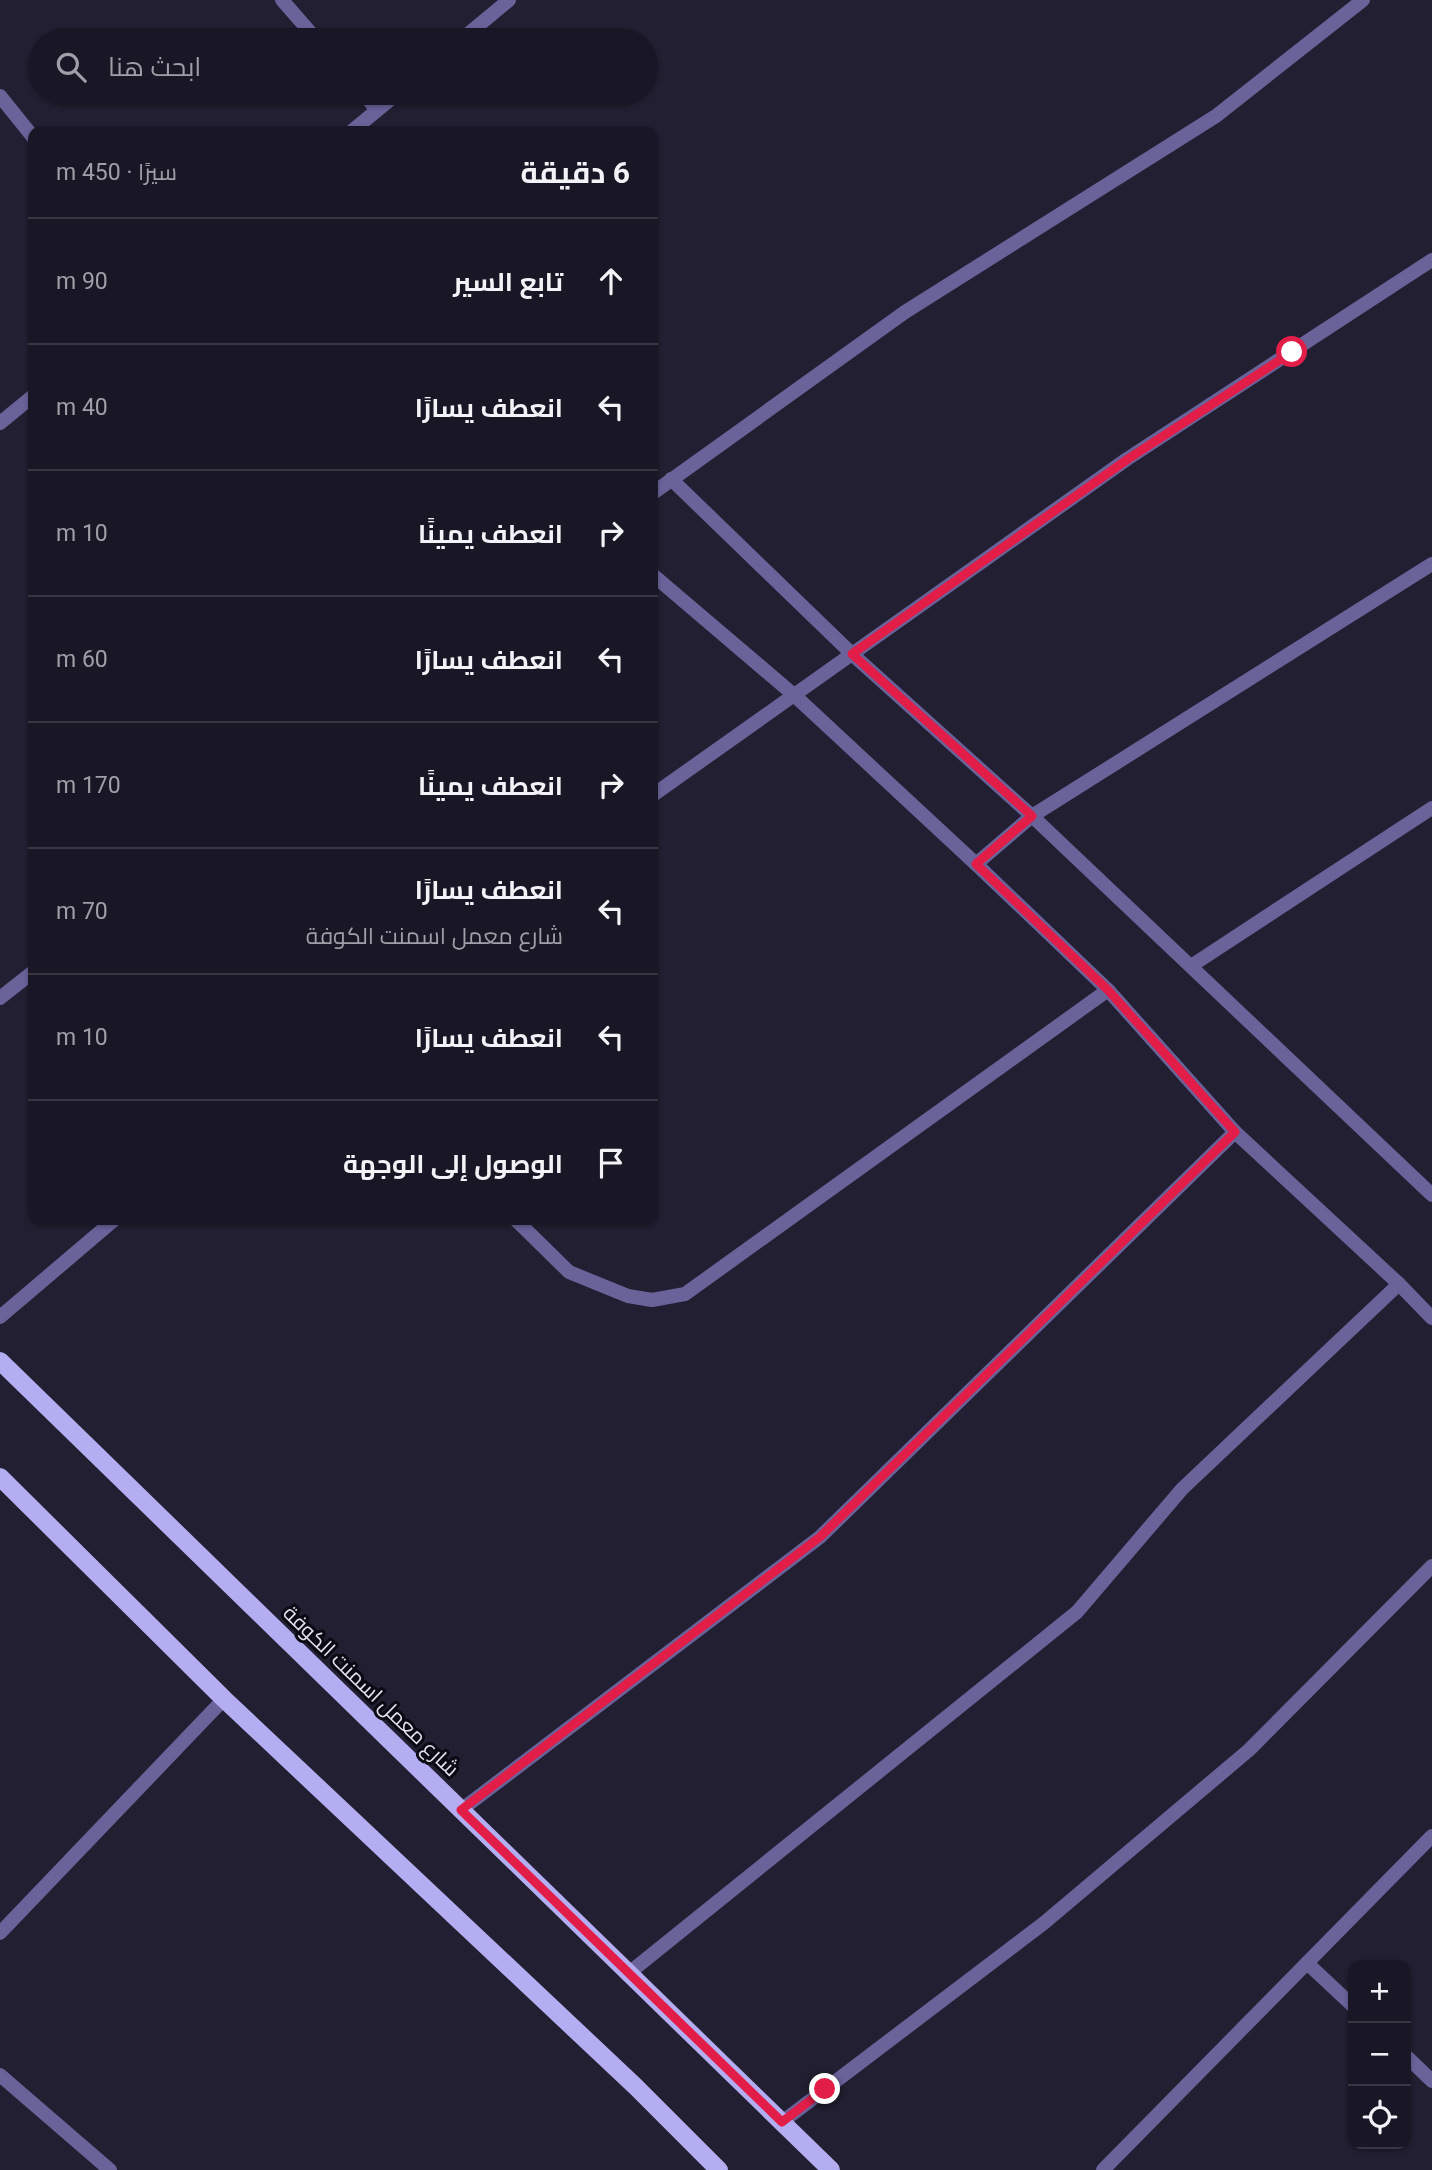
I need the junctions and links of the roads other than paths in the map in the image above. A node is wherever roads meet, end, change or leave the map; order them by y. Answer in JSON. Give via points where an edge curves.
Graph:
{"nodes":[{"id":1,"x":282,"y":0,"type":"edge"},
{"id":2,"x":509,"y":0,"type":"edge"},
{"id":3,"x":1363,"y":0,"type":"edge"},
{"id":4,"x":306,"y":28,"type":"edge"},
{"id":5,"x":475,"y":28,"type":"edge"},
{"id":6,"x":0,"y":96,"type":"edge"},
{"id":7,"x":373,"y":105,"type":"edge"},
{"id":8,"x":383,"y":105,"type":"edge"},
{"id":9,"x":377,"y":110,"type":"junction"},
{"id":10,"x":358,"y":126,"type":"edge"},
{"id":11,"x":28,"y":131,"type":"edge"},
{"id":12,"x":1432,"y":260,"type":"edge"},
{"id":13,"x":28,"y":400,"type":"edge"},
{"id":14,"x":0,"y":422,"type":"edge"},
{"id":15,"x":671,"y":479,"type":"junction"},
{"id":16,"x":658,"y":489,"type":"edge"},
{"id":17,"x":1432,"y":564,"type":"edge"},
{"id":18,"x":658,"y":579,"type":"edge"},
{"id":19,"x":852,"y":654,"type":"junction"},
{"id":20,"x":794,"y":695,"type":"junction"},
{"id":21,"x":658,"y":791,"type":"edge"},
{"id":22,"x":1432,"y":808,"type":"edge"},
{"id":23,"x":1032,"y":816,"type":"junction"},
{"id":24,"x":976,"y":864,"type":"junction"},
{"id":25,"x":1191,"y":966,"type":"junction"},
{"id":26,"x":28,"y":976,"type":"edge"},
{"id":27,"x":1108,"y":990,"type":"junction"},
{"id":28,"x":0,"y":998,"type":"edge"},
{"id":29,"x":1235,"y":1132,"type":"junction"},
{"id":30,"x":1432,"y":1195,"type":"edge"},
{"id":31,"x":108,"y":1225,"type":"edge"},
{"id":32,"x":521,"y":1225,"type":"edge"},
{"id":33,"x":1399,"y":1284,"type":"junction"},
{"id":34,"x":0,"y":1317,"type":"edge"},
{"id":35,"x":1432,"y":1318,"type":"edge"},
{"id":36,"x":0,"y":1361,"type":"edge"},
{"id":37,"x":0,"y":1477,"type":"edge"},
{"id":38,"x":1432,"y":1566,"type":"edge"},
{"id":39,"x":224,"y":1699,"type":"junction"},
{"id":40,"x":461,"y":1810,"type":"junction"},
{"id":41,"x":1432,"y":1836,"type":"edge"},
{"id":42,"x":0,"y":1933,"type":"edge"},
{"id":43,"x":1307,"y":1963,"type":"junction"},
{"id":44,"x":629,"y":1973,"type":"junction"},
{"id":45,"x":1348,"y":2001,"type":"edge"},
{"id":46,"x":1411,"y":2061,"type":"edge"},
{"id":47,"x":0,"y":2075,"type":"edge"},
{"id":48,"x":1432,"y":2081,"type":"edge"},
{"id":49,"x":782,"y":2122,"type":"junction"},
{"id":50,"x":110,"y":2170,"type":"edge"},
{"id":51,"x":719,"y":2170,"type":"edge"},
{"id":52,"x":831,"y":2170,"type":"edge"},
{"id":53,"x":1103,"y":2170,"type":"edge"}],
"edges":[{"from":1,"to":4,"type":"street"},
{"from":2,"to":5,"type":"street"},
{"from":3,"to":15,"type":"street","via":[[1216,116],[905,312]]},
{"from":6,"to":11,"type":"street"},
{"from":7,"to":9,"type":"street"},
{"from":8,"to":9,"type":"street"},
{"from":9,"to":10,"type":"street"},
{"from":12,"to":19,"type":"street","via":[[1128,459]]},
{"from":13,"to":14,"type":"street"},
{"from":15,"to":16,"type":"street"},
{"from":15,"to":19,"type":"street"},
{"from":17,"to":23,"type":"street"},
{"from":18,"to":20,"type":"street"},
{"from":19,"to":20,"type":"street"},
{"from":19,"to":23,"type":"street"},
{"from":20,"to":21,"type":"street"},
{"from":20,"to":24,"type":"street"},
{"from":22,"to":25,"type":"street"},
{"from":23,"to":24,"type":"street"},
{"from":23,"to":25,"type":"street"},
{"from":24,"to":27,"type":"street"},
{"from":25,"to":30,"type":"street"},
{"from":26,"to":28,"type":"street"},
{"from":27,"to":29,"type":"street"},
{"from":27,"to":32,"type":"street","via":[[685,1294],[652,1300],[628,1296],[569,1272]]},
{"from":29,"to":33,"type":"street"},
{"from":29,"to":40,"type":"street","via":[[820,1537]]},
{"from":31,"to":34,"type":"street"},
{"from":33,"to":35,"type":"street"},
{"from":33,"to":44,"type":"street","via":[[1182,1489],[1077,1612]]},
{"from":36,"to":40,"type":"main road","name":"شارع معمل اسمنت الكوفة"},
{"from":37,"to":39,"type":"main road"},
{"from":38,"to":49,"type":"street","via":[[1249,1750],[1044,1923]]},
{"from":39,"to":42,"type":"street"},
{"from":39,"to":51,"type":"main road"},
{"from":40,"to":44,"type":"main road","name":"شارع معمل اسمنت الكوفة"},
{"from":41,"to":43,"type":"street"},
{"from":43,"to":45,"type":"street"},
{"from":43,"to":53,"type":"street"},
{"from":44,"to":49,"type":"main road","name":"شارع معمل اسمنت الكوفة"},
{"from":46,"to":48,"type":"street"},
{"from":47,"to":50,"type":"street"},
{"from":49,"to":52,"type":"main road","name":"شارع معمل اسمنت الكوفة"}]}
